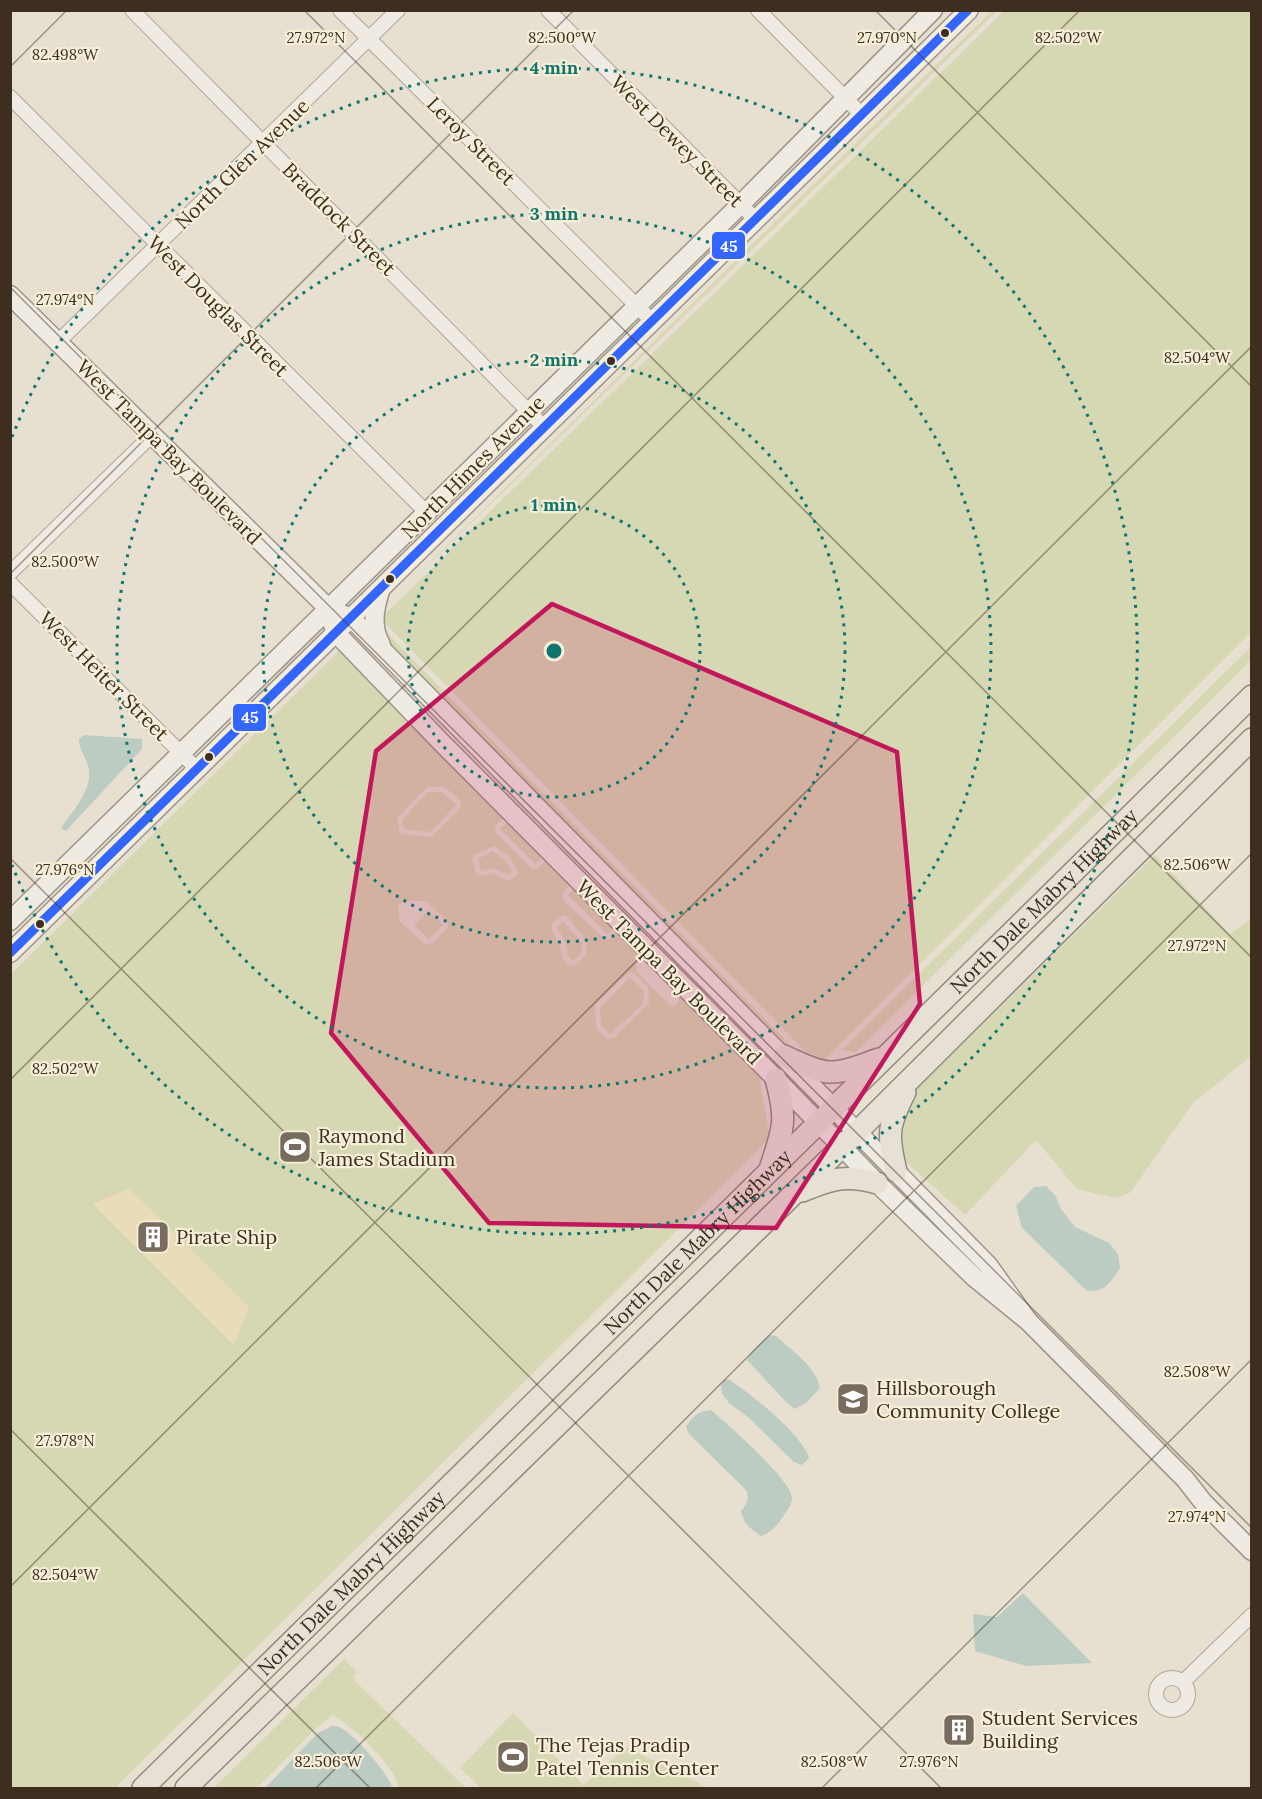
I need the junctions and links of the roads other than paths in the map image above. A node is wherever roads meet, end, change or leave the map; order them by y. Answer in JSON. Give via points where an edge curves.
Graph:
{"nodes":[{"id":1,"x":132,"y":10,"type":"edge"},
{"id":2,"x":340,"y":10,"type":"edge"},
{"id":3,"x":398,"y":10,"type":"edge"},
{"id":4,"x":548,"y":10,"type":"edge"},
{"id":5,"x":758,"y":10,"type":"edge"},
{"id":6,"x":933,"y":10,"type":"edge"},
{"id":7,"x":965,"y":12,"type":"edge"},
{"id":8,"x":369,"y":39,"type":"junction"},
{"id":9,"x":10,"y":97,"type":"edge"},
{"id":10,"x":846,"y":99,"type":"junction"},
{"id":11,"x":862,"y":115,"type":"junction"},
{"id":12,"x":264,"y":143,"type":"junction"},
{"id":13,"x":784,"y":161,"type":"junction"},
{"id":14,"x":800,"y":177,"type":"junction"},
{"id":15,"x":740,"y":205,"type":"junction"},
{"id":16,"x":756,"y":220,"type":"junction"},
{"id":17,"x":158,"y":246,"type":"junction"},
{"id":18,"x":10,"y":295,"type":"edge"},
{"id":19,"x":637,"y":306,"type":"junction"},
{"id":20,"x":653,"y":322,"type":"junction"},
{"id":21,"x":58,"y":342,"type":"junction"},
{"id":22,"x":529,"y":412,"type":"junction"},
{"id":23,"x":545,"y":428,"type":"junction"},
{"id":24,"x":151,"y":435,"type":"junction"},
{"id":25,"x":427,"y":513,"type":"junction"},
{"id":26,"x":10,"y":573,"type":"edge"},
{"id":27,"x":10,"y":583,"type":"edge"},
{"id":28,"x":380,"y":591,"type":"junction"},
{"id":29,"x":327,"y":608,"type":"junction"},
{"id":30,"x":351,"y":618,"type":"junction"},
{"id":31,"x":336,"y":633,"type":"junction"},
{"id":32,"x":392,"y":661,"type":"junction"},
{"id":33,"x":1251,"y":696,"type":"edge"},
{"id":34,"x":455,"y":725,"type":"junction"},
{"id":35,"x":1251,"y":739,"type":"edge"},
{"id":36,"x":440,"y":741,"type":"junction"},
{"id":37,"x":182,"y":753,"type":"junction"},
{"id":38,"x":198,"y":770,"type":"junction"},
{"id":39,"x":589,"y":860,"type":"junction"},
{"id":40,"x":573,"y":876,"type":"junction"},
{"id":41,"x":11,"y":920,"type":"edge"},
{"id":42,"x":27,"y":937,"type":"junction"},
{"id":43,"x":10,"y":953,"type":"edge"},
{"id":44,"x":682,"y":953,"type":"junction"},
{"id":45,"x":665,"y":969,"type":"junction"},
{"id":46,"x":712,"y":983,"type":"junction"},
{"id":47,"x":696,"y":999,"type":"junction"},
{"id":48,"x":784,"y":1056,"type":"junction"},
{"id":49,"x":885,"y":1056,"type":"junction"},
{"id":50,"x":913,"y":1076,"type":"junction"},
{"id":51,"x":776,"y":1079,"type":"junction"},
{"id":52,"x":834,"y":1107,"type":"junction"},
{"id":53,"x":818,"y":1123,"type":"junction"},
{"id":54,"x":858,"y":1131,"type":"junction"},
{"id":55,"x":842,"y":1147,"type":"junction"},
{"id":56,"x":769,"y":1171,"type":"junction"},
{"id":57,"x":896,"y":1171,"type":"junction"},
{"id":58,"x":877,"y":1184,"type":"junction"},
{"id":59,"x":793,"y":1194,"type":"junction"},
{"id":60,"x":1028,"y":1321,"type":"junction"},
{"id":61,"x":1185,"y":1479,"type":"junction"},
{"id":62,"x":1251,"y":1536,"type":"edge"},
{"id":63,"x":1251,"y":1551,"type":"edge"},
{"id":64,"x":1251,"y":1615,"type":"edge"},
{"id":65,"x":288,"y":1646,"type":"junction"},
{"id":66,"x":309,"y":1668,"type":"junction"},
{"id":67,"x":1184,"y":1682,"type":"dead end"},
{"id":68,"x":143,"y":1788,"type":"edge"},
{"id":69,"x":186,"y":1788,"type":"edge"}],
"edges":[{"from":1,"to":12,"type":"street","name":"Braddock Street"},
{"from":2,"to":8,"type":"street","name":"Leroy Street"},
{"from":3,"to":8,"type":"street","name":"North Glen Avenue"},
{"from":4,"to":15,"type":"street","name":"West Dewey Street"},
{"from":5,"to":10,"type":"street"},
{"from":6,"to":10,"type":"street","name":"North Himes Avenue"},
{"from":7,"to":11,"type":"street","name":"North Himes Avenue"},
{"from":8,"to":12,"type":"street","name":"North Glen Avenue"},
{"from":8,"to":19,"type":"street","name":"Leroy Street"},
{"from":9,"to":17,"type":"street","name":"West Douglas Street"},
{"from":10,"to":11,"type":"street"},
{"from":10,"to":13,"type":"street","name":"North Himes Avenue"},
{"from":11,"to":14,"type":"street","name":"North Himes Avenue"},
{"from":12,"to":17,"type":"street","name":"North Glen Avenue"},
{"from":12,"to":22,"type":"street","name":"Braddock Street"},
{"from":13,"to":14,"type":"street"},
{"from":13,"to":15,"type":"street","name":"North Himes Avenue"},
{"from":14,"to":16,"type":"street","name":"North Himes Avenue"},
{"from":15,"to":16,"type":"street","name":"West Dewey Street"},
{"from":15,"to":19,"type":"street","name":"North Himes Avenue"},
{"from":16,"to":20,"type":"street","name":"North Himes Avenue"},
{"from":17,"to":21,"type":"street","name":"North Glen Avenue"},
{"from":17,"to":25,"type":"street","name":"West Douglas Street"},
{"from":18,"to":21,"type":"street","name":"West Tampa Bay Boulevard"},
{"from":19,"to":20,"type":"street","name":"Leroy Street"},
{"from":19,"to":22,"type":"street","name":"North Himes Avenue"},
{"from":20,"to":23,"type":"street","name":"North Himes Avenue"},
{"from":21,"to":24,"type":"street","name":"West Tampa Bay Boulevard"},
{"from":22,"to":23,"type":"street","name":"Braddock Street"},
{"from":22,"to":25,"type":"street","name":"North Himes Avenue"},
{"from":23,"to":28,"type":"street","name":"North Himes Avenue"},
{"from":24,"to":26,"type":"street"},
{"from":24,"to":29,"type":"street","name":"West Tampa Bay Boulevard"},
{"from":25,"to":29,"type":"street","name":"North Himes Avenue"},
{"from":27,"to":37,"type":"street","name":"West Heiter Street"},
{"from":28,"to":30,"type":"street","name":"North Himes Avenue"},
{"from":28,"to":32,"type":"street","via":[[373,614],[374,629]]},
{"from":29,"to":30,"type":"street","name":"West Tampa Bay Boulevard"},
{"from":29,"to":31,"type":"street","name":"West Tampa Bay Boulevard"},
{"from":29,"to":37,"type":"street","name":"North Himes Avenue"},
{"from":30,"to":31,"type":"street","name":"North Himes Avenue"},
{"from":30,"to":32,"type":"street","name":"West Tampa Bay Boulevard"},
{"from":31,"to":36,"type":"street","name":"West Tampa Bay Boulevard"},
{"from":31,"to":38,"type":"street","name":"North Himes Avenue"},
{"from":32,"to":34,"type":"street","name":"West Tampa Bay Boulevard"},
{"from":33,"to":49,"type":"main road","name":"North Dale Mabry Highway"},
{"from":34,"to":36,"type":"street"},
{"from":34,"to":39,"type":"street","name":"West Tampa Bay Boulevard"},
{"from":35,"to":50,"type":"main road","name":"North Dale Mabry Highway"},
{"from":36,"to":40,"type":"street","name":"West Tampa Bay Boulevard"},
{"from":37,"to":38,"type":"street","name":"West Heiter Street"},
{"from":37,"to":41,"type":"street","name":"North Himes Avenue"},
{"from":38,"to":42,"type":"street","name":"North Himes Avenue"},
{"from":39,"to":40,"type":"street"},
{"from":39,"to":44,"type":"street","name":"West Tampa Bay Boulevard"},
{"from":40,"to":45,"type":"street","name":"West Tampa Bay Boulevard"},
{"from":41,"to":42,"type":"street"},
{"from":42,"to":43,"type":"street","name":"North Himes Avenue"},
{"from":44,"to":45,"type":"street"},
{"from":44,"to":46,"type":"street","name":"West Tampa Bay Boulevard"},
{"from":45,"to":47,"type":"street","name":"West Tampa Bay Boulevard"},
{"from":46,"to":47,"type":"street"},
{"from":46,"to":48,"type":"street","name":"West Tampa Bay Boulevard"},
{"from":47,"to":51,"type":"street","name":"West Tampa Bay Boulevard"},
{"from":48,"to":49,"type":"main road","via":[[830,1072]]},
{"from":48,"to":52,"type":"street","name":"West Tampa Bay Boulevard"},
{"from":49,"to":52,"type":"main road","name":"North Dale Mabry Highway"},
{"from":50,"to":54,"type":"main road","name":"North Dale Mabry Highway"},
{"from":50,"to":57,"type":"main road","via":[[889,1131]]},
{"from":51,"to":53,"type":"street","name":"West Tampa Bay Boulevard"},
{"from":51,"to":56,"type":"main road","via":[[784,1123]]},
{"from":52,"to":53,"type":"main road","name":"North Dale Mabry Highway"},
{"from":52,"to":54,"type":"street","name":"West Tampa Bay Boulevard"},
{"from":53,"to":55,"type":"street","name":"West Tampa Bay Boulevard"},
{"from":53,"to":56,"type":"main road","name":"North Dale Mabry Highway"},
{"from":54,"to":55,"type":"main road","name":"North Dale Mabry Highway"},
{"from":54,"to":57,"type":"street","name":"West Tampa Bay Boulevard"},
{"from":55,"to":58,"type":"street","name":"West Tampa Bay Boulevard"},
{"from":55,"to":59,"type":"main road","name":"North Dale Mabry Highway"},
{"from":56,"to":65,"type":"main road","name":"North Dale Mabry Highway"},
{"from":57,"to":60,"type":"street","name":"West Tampa Bay Boulevard","via":[[988,1265]]},
{"from":58,"to":59,"type":"main road","via":[[852,1177],[839,1178]]},
{"from":58,"to":60,"type":"street","name":"West Tampa Bay Boulevard","via":[[974,1277]]},
{"from":59,"to":66,"type":"main road","name":"North Dale Mabry Highway"},
{"from":60,"to":61,"type":"street","name":"West Tampa Bay Boulevard"},
{"from":61,"to":62,"type":"street","name":"West Tampa Bay Boulevard"},
{"from":61,"to":63,"type":"street","name":"West Tampa Bay Boulevard"},
{"from":64,"to":67,"type":"street"},
{"from":65,"to":66,"type":"main road"},
{"from":65,"to":68,"type":"main road","name":"North Dale Mabry Highway"},
{"from":66,"to":69,"type":"main road","name":"North Dale Mabry Highway"}]}
